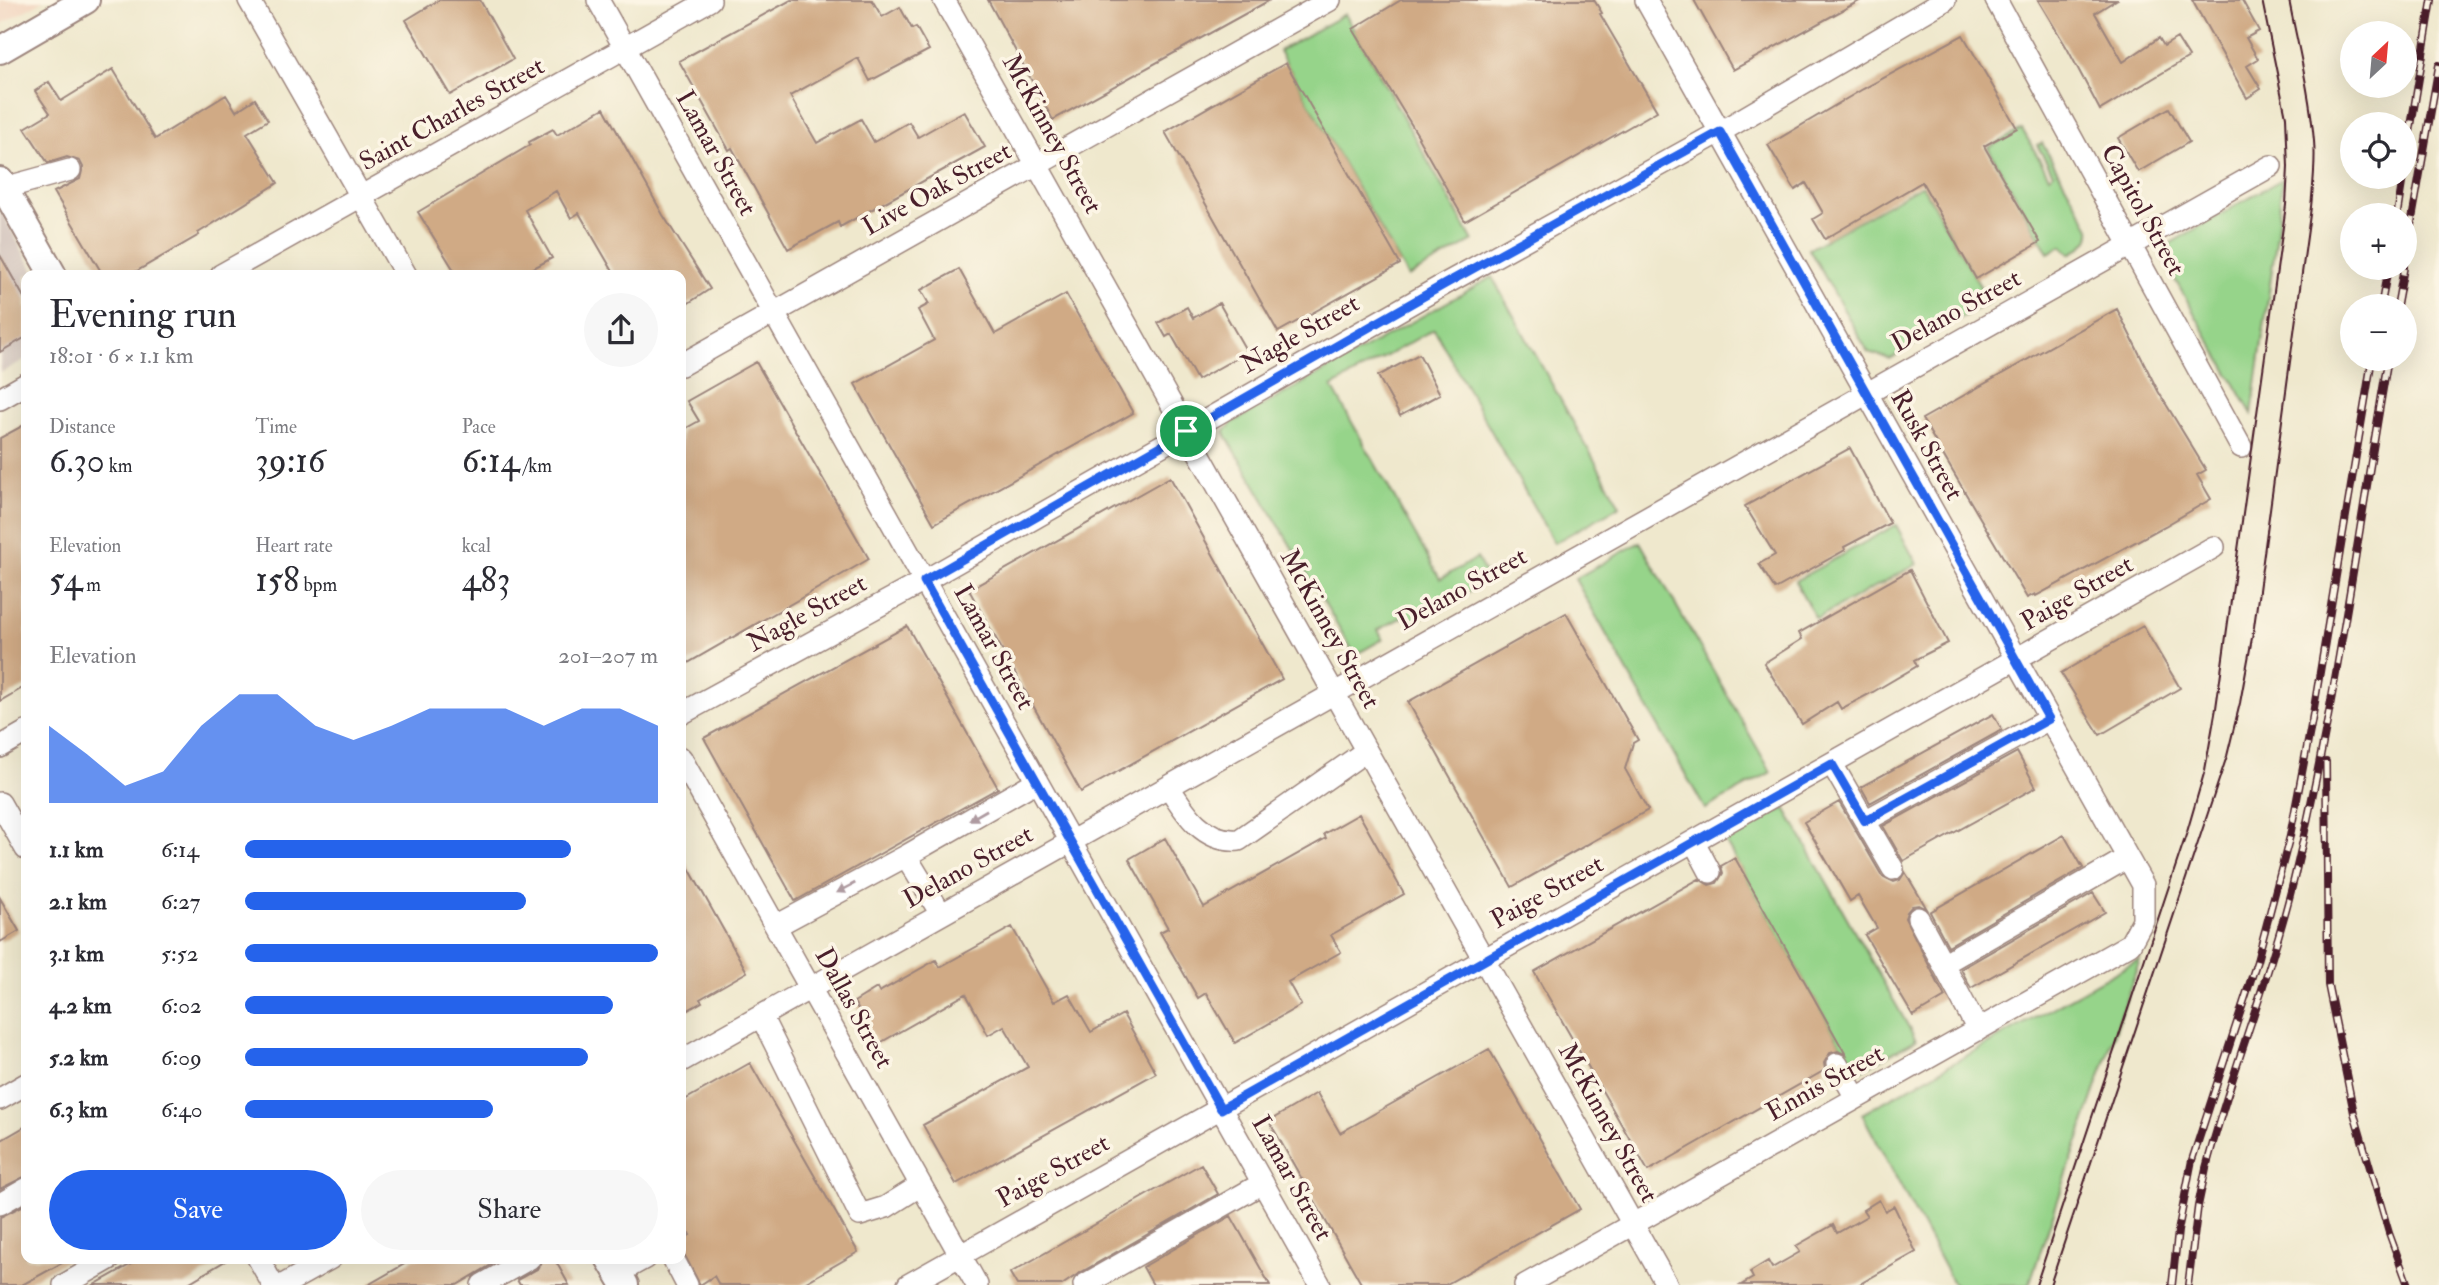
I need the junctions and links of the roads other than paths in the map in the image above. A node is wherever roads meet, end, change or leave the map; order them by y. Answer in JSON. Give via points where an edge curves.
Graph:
{"nodes":[{"id":1,"x":86,"y":0,"type":"edge"},
{"id":2,"x":248,"y":0,"type":"edge"},
{"id":3,"x":598,"y":0,"type":"edge"},
{"id":4,"x":710,"y":0,"type":"edge"},
{"id":5,"x":944,"y":0,"type":"edge"},
{"id":6,"x":1330,"y":0,"type":"edge"},
{"id":7,"x":1646,"y":0,"type":"edge"},
{"id":8,"x":1945,"y":0,"type":"edge"},
{"id":9,"x":1996,"y":0,"type":"edge"},
{"id":10,"x":626,"y":48,"type":"junction"},
{"id":11,"x":0,"y":50,"type":"edge"},
{"id":12,"x":1720,"y":132,"type":"junction"},
{"id":13,"x":1037,"y":165,"type":"junction"},
{"id":14,"x":2271,"y":166,"type":"dead end"},
{"id":15,"x":70,"y":170,"type":"dead end"},
{"id":16,"x":2,"y":184,"type":"edge"},
{"id":17,"x":362,"y":197,"type":"junction"},
{"id":18,"x":2131,"y":246,"type":"junction"},
{"id":19,"x":51,"y":270,"type":"edge"},
{"id":20,"x":230,"y":270,"type":"edge"},
{"id":21,"x":403,"y":270,"type":"edge"},
{"id":22,"x":774,"y":312,"type":"junction"},
{"id":23,"x":686,"y":362,"type":"edge"},
{"id":24,"x":21,"y":387,"type":"edge"},
{"id":25,"x":1867,"y":394,"type":"junction"},
{"id":26,"x":0,"y":399,"type":"edge"},
{"id":27,"x":1186,"y":431,"type":"junction"},
{"id":28,"x":2241,"y":447,"type":"dead end"},
{"id":29,"x":2214,"y":547,"type":"dead end"},
{"id":30,"x":924,"y":581,"type":"junction"},
{"id":31,"x":2016,"y":660,"type":"junction"},
{"id":32,"x":1334,"y":693,"type":"junction"},
{"id":33,"x":686,"y":711,"type":"edge"},
{"id":34,"x":2049,"y":719,"type":"junction"},
{"id":35,"x":21,"y":735,"type":"edge"},
{"id":36,"x":0,"y":747,"type":"edge"},
{"id":37,"x":1366,"y":751,"type":"junction"},
{"id":38,"x":1832,"y":764,"type":"junction"},
{"id":39,"x":686,"y":767,"type":"edge"},
{"id":40,"x":1037,"y":781,"type":"junction"},
{"id":41,"x":1169,"y":787,"type":"junction"},
{"id":42,"x":0,"y":803,"type":"edge"},
{"id":43,"x":1865,"y":821,"type":"junction"},
{"id":44,"x":21,"y":840,"type":"edge"},
{"id":45,"x":1071,"y":842,"type":"junction"},
{"id":46,"x":1694,"y":842,"type":"junction"},
{"id":47,"x":906,"y":856,"type":"junction"},
{"id":48,"x":2127,"y":858,"type":"junction"},
{"id":49,"x":1893,"y":869,"type":"dead end"},
{"id":50,"x":1710,"y":872,"type":"dead end"},
{"id":51,"x":941,"y":914,"type":"junction"},
{"id":52,"x":1918,"y":918,"type":"dead end"},
{"id":53,"x":2143,"y":920,"type":"joint"},
{"id":54,"x":776,"y":926,"type":"junction"},
{"id":55,"x":1484,"y":960,"type":"junction"},
{"id":56,"x":1943,"y":964,"type":"junction"},
{"id":57,"x":811,"y":987,"type":"junction"},
{"id":58,"x":761,"y":1016,"type":"junction"},
{"id":59,"x":1978,"y":1030,"type":"junction"},
{"id":60,"x":686,"y":1058,"type":"edge"},
{"id":61,"x":1836,"y":1064,"type":"dead end"},
{"id":62,"x":21,"y":1087,"type":"edge"},
{"id":63,"x":1856,"y":1098,"type":"junction"},
{"id":64,"x":0,"y":1099,"type":"edge"},
{"id":65,"x":1221,"y":1109,"type":"junction"},
{"id":66,"x":1263,"y":1183,"type":"junction"},
{"id":67,"x":921,"y":1185,"type":"junction"},
{"id":68,"x":21,"y":1192,"type":"edge"},
{"id":69,"x":0,"y":1204,"type":"edge"},
{"id":70,"x":1633,"y":1224,"type":"junction"},
{"id":71,"x":961,"y":1255,"type":"junction"},
{"id":72,"x":101,"y":1264,"type":"edge"},
{"id":73,"x":261,"y":1264,"type":"edge"},
{"id":74,"x":320,"y":1264,"type":"edge"},
{"id":75,"x":523,"y":1264,"type":"edge"},
{"id":76,"x":633,"y":1264,"type":"edge"},
{"id":77,"x":676,"y":1264,"type":"edge"},
{"id":78,"x":617,"y":1272,"type":"edge"},
{"id":79,"x":504,"y":1280,"type":"edge"},
{"id":80,"x":64,"y":1285,"type":"edge"},
{"id":81,"x":273,"y":1285,"type":"edge"},
{"id":82,"x":283,"y":1285,"type":"edge"},
{"id":83,"x":482,"y":1285,"type":"edge"},
{"id":84,"x":687,"y":1285,"type":"edge"},
{"id":85,"x":908,"y":1285,"type":"edge"},
{"id":86,"x":977,"y":1285,"type":"edge"},
{"id":87,"x":1084,"y":1285,"type":"edge"},
{"id":88,"x":1320,"y":1285,"type":"edge"},
{"id":89,"x":1525,"y":1285,"type":"edge"},
{"id":90,"x":1667,"y":1285,"type":"edge"}],
"edges":[{"from":1,"to":11,"type":"main road"},
{"from":2,"to":17,"type":"street"},
{"from":3,"to":10,"type":"street","name":"Lamar Street"},
{"from":4,"to":10,"type":"street","name":"Saint Charles Street"},
{"from":5,"to":13,"type":"street","name":"McKinney Street"},
{"from":6,"to":13,"type":"street","name":"Live Oak Street"},
{"from":7,"to":12,"type":"street","name":"Rusk Street"},
{"from":8,"to":12,"type":"street","name":"Nagle Street"},
{"from":9,"to":18,"type":"street","name":"Capitol Street"},
{"from":10,"to":17,"type":"street","name":"Saint Charles Street"},
{"from":10,"to":22,"type":"street","name":"Lamar Street"},
{"from":12,"to":25,"type":"street","name":"Rusk Street"},
{"from":12,"to":27,"type":"street","name":"Nagle Street"},
{"from":13,"to":22,"type":"street","name":"Live Oak Street"},
{"from":13,"to":27,"type":"street","name":"McKinney Street"},
{"from":14,"to":18,"type":"street","name":"Delano Street"},
{"from":15,"to":16,"type":"street"},
{"from":16,"to":19,"type":"main road"},
{"from":17,"to":20,"type":"street","name":"Saint Charles Street"},
{"from":17,"to":21,"type":"street"},
{"from":18,"to":25,"type":"street","name":"Delano Street"},
{"from":18,"to":28,"type":"street","name":"Capitol Street"},
{"from":22,"to":23,"type":"street","name":"Live Oak Street"},
{"from":22,"to":30,"type":"street","name":"Lamar Street"},
{"from":24,"to":26,"type":"street"},
{"from":25,"to":31,"type":"street","name":"Rusk Street"},
{"from":25,"to":32,"type":"street","name":"Delano Street"},
{"from":27,"to":30,"type":"street","name":"Nagle Street"},
{"from":27,"to":32,"type":"street","name":"McKinney Street"},
{"from":29,"to":31,"type":"street","name":"Paige Street"},
{"from":30,"to":33,"type":"street","name":"Nagle Street"},
{"from":30,"to":40,"type":"street","name":"Lamar Street"},
{"from":31,"to":34,"type":"street","name":"Rusk Street"},
{"from":31,"to":38,"type":"street","name":"Paige Street"},
{"from":32,"to":37,"type":"street","name":"McKinney Street"},
{"from":32,"to":41,"type":"street","name":"Delano Street"},
{"from":34,"to":43,"type":"street"},
{"from":34,"to":48,"type":"street","name":"Rusk Street"},
{"from":35,"to":36,"type":"street"},
{"from":37,"to":41,"type":"street","via":[[1239,840],[1229,841],[1201,828]]},
{"from":37,"to":55,"type":"street","name":"McKinney Street"},
{"from":38,"to":43,"type":"street"},
{"from":38,"to":46,"type":"street","name":"Paige Street"},
{"from":39,"to":54,"type":"street","name":"Dallas Street"},
{"from":40,"to":45,"type":"street","name":"Lamar Street"},
{"from":40,"to":47,"type":"street","one_way":true},
{"from":41,"to":45,"type":"street","name":"Delano Street"},
{"from":42,"to":44,"type":"street"},
{"from":43,"to":49,"type":"street"},
{"from":45,"to":51,"type":"street","name":"Delano Street"},
{"from":45,"to":65,"type":"street","name":"Lamar Street"},
{"from":46,"to":50,"type":"street"},
{"from":46,"to":55,"type":"street","name":"Paige Street"},
{"from":47,"to":51,"type":"street"},
{"from":47,"to":54,"type":"street","one_way":true},
{"from":48,"to":53,"type":"street","name":"Rusk Street","via":[[2143,885]]},
{"from":48,"to":56,"type":"street"},
{"from":51,"to":57,"type":"street","name":"Delano Street"},
{"from":52,"to":56,"type":"street"},
{"from":53,"to":59,"type":"street","name":"Ennis Street","via":[[2130,944]]},
{"from":54,"to":57,"type":"street","name":"Dallas Street"},
{"from":55,"to":65,"type":"street","name":"Paige Street"},
{"from":55,"to":70,"type":"street","name":"McKinney Street"},
{"from":56,"to":59,"type":"street"},
{"from":57,"to":58,"type":"street","name":"Delano Street"},
{"from":57,"to":67,"type":"street","name":"Dallas Street"},
{"from":58,"to":60,"type":"street","name":"Delano Street"},
{"from":58,"to":67,"type":"street","via":[[860,1215],[886,1207]]},
{"from":59,"to":63,"type":"street","name":"Ennis Street"},
{"from":61,"to":63,"type":"street"},
{"from":62,"to":64,"type":"street"},
{"from":63,"to":70,"type":"street","name":"Ennis Street"},
{"from":65,"to":66,"type":"street","name":"Lamar Street"},
{"from":65,"to":71,"type":"street","name":"Paige Street"},
{"from":66,"to":87,"type":"street"},
{"from":66,"to":88,"type":"street","name":"Lamar Street"},
{"from":67,"to":71,"type":"street","name":"Dallas Street"},
{"from":68,"to":69,"type":"street"},
{"from":70,"to":89,"type":"street","name":"Ennis Street"},
{"from":70,"to":90,"type":"street","name":"McKinney Street"},
{"from":71,"to":85,"type":"street","name":"Paige Street"},
{"from":71,"to":86,"type":"street","name":"Dallas Street"},
{"from":72,"to":80,"type":"street"},
{"from":73,"to":81,"type":"street"},
{"from":74,"to":82,"type":"street"},
{"from":75,"to":79,"type":"street"},
{"from":76,"to":78,"type":"street"},
{"from":77,"to":84,"type":"street"},
{"from":79,"to":83,"type":"street"}]}
